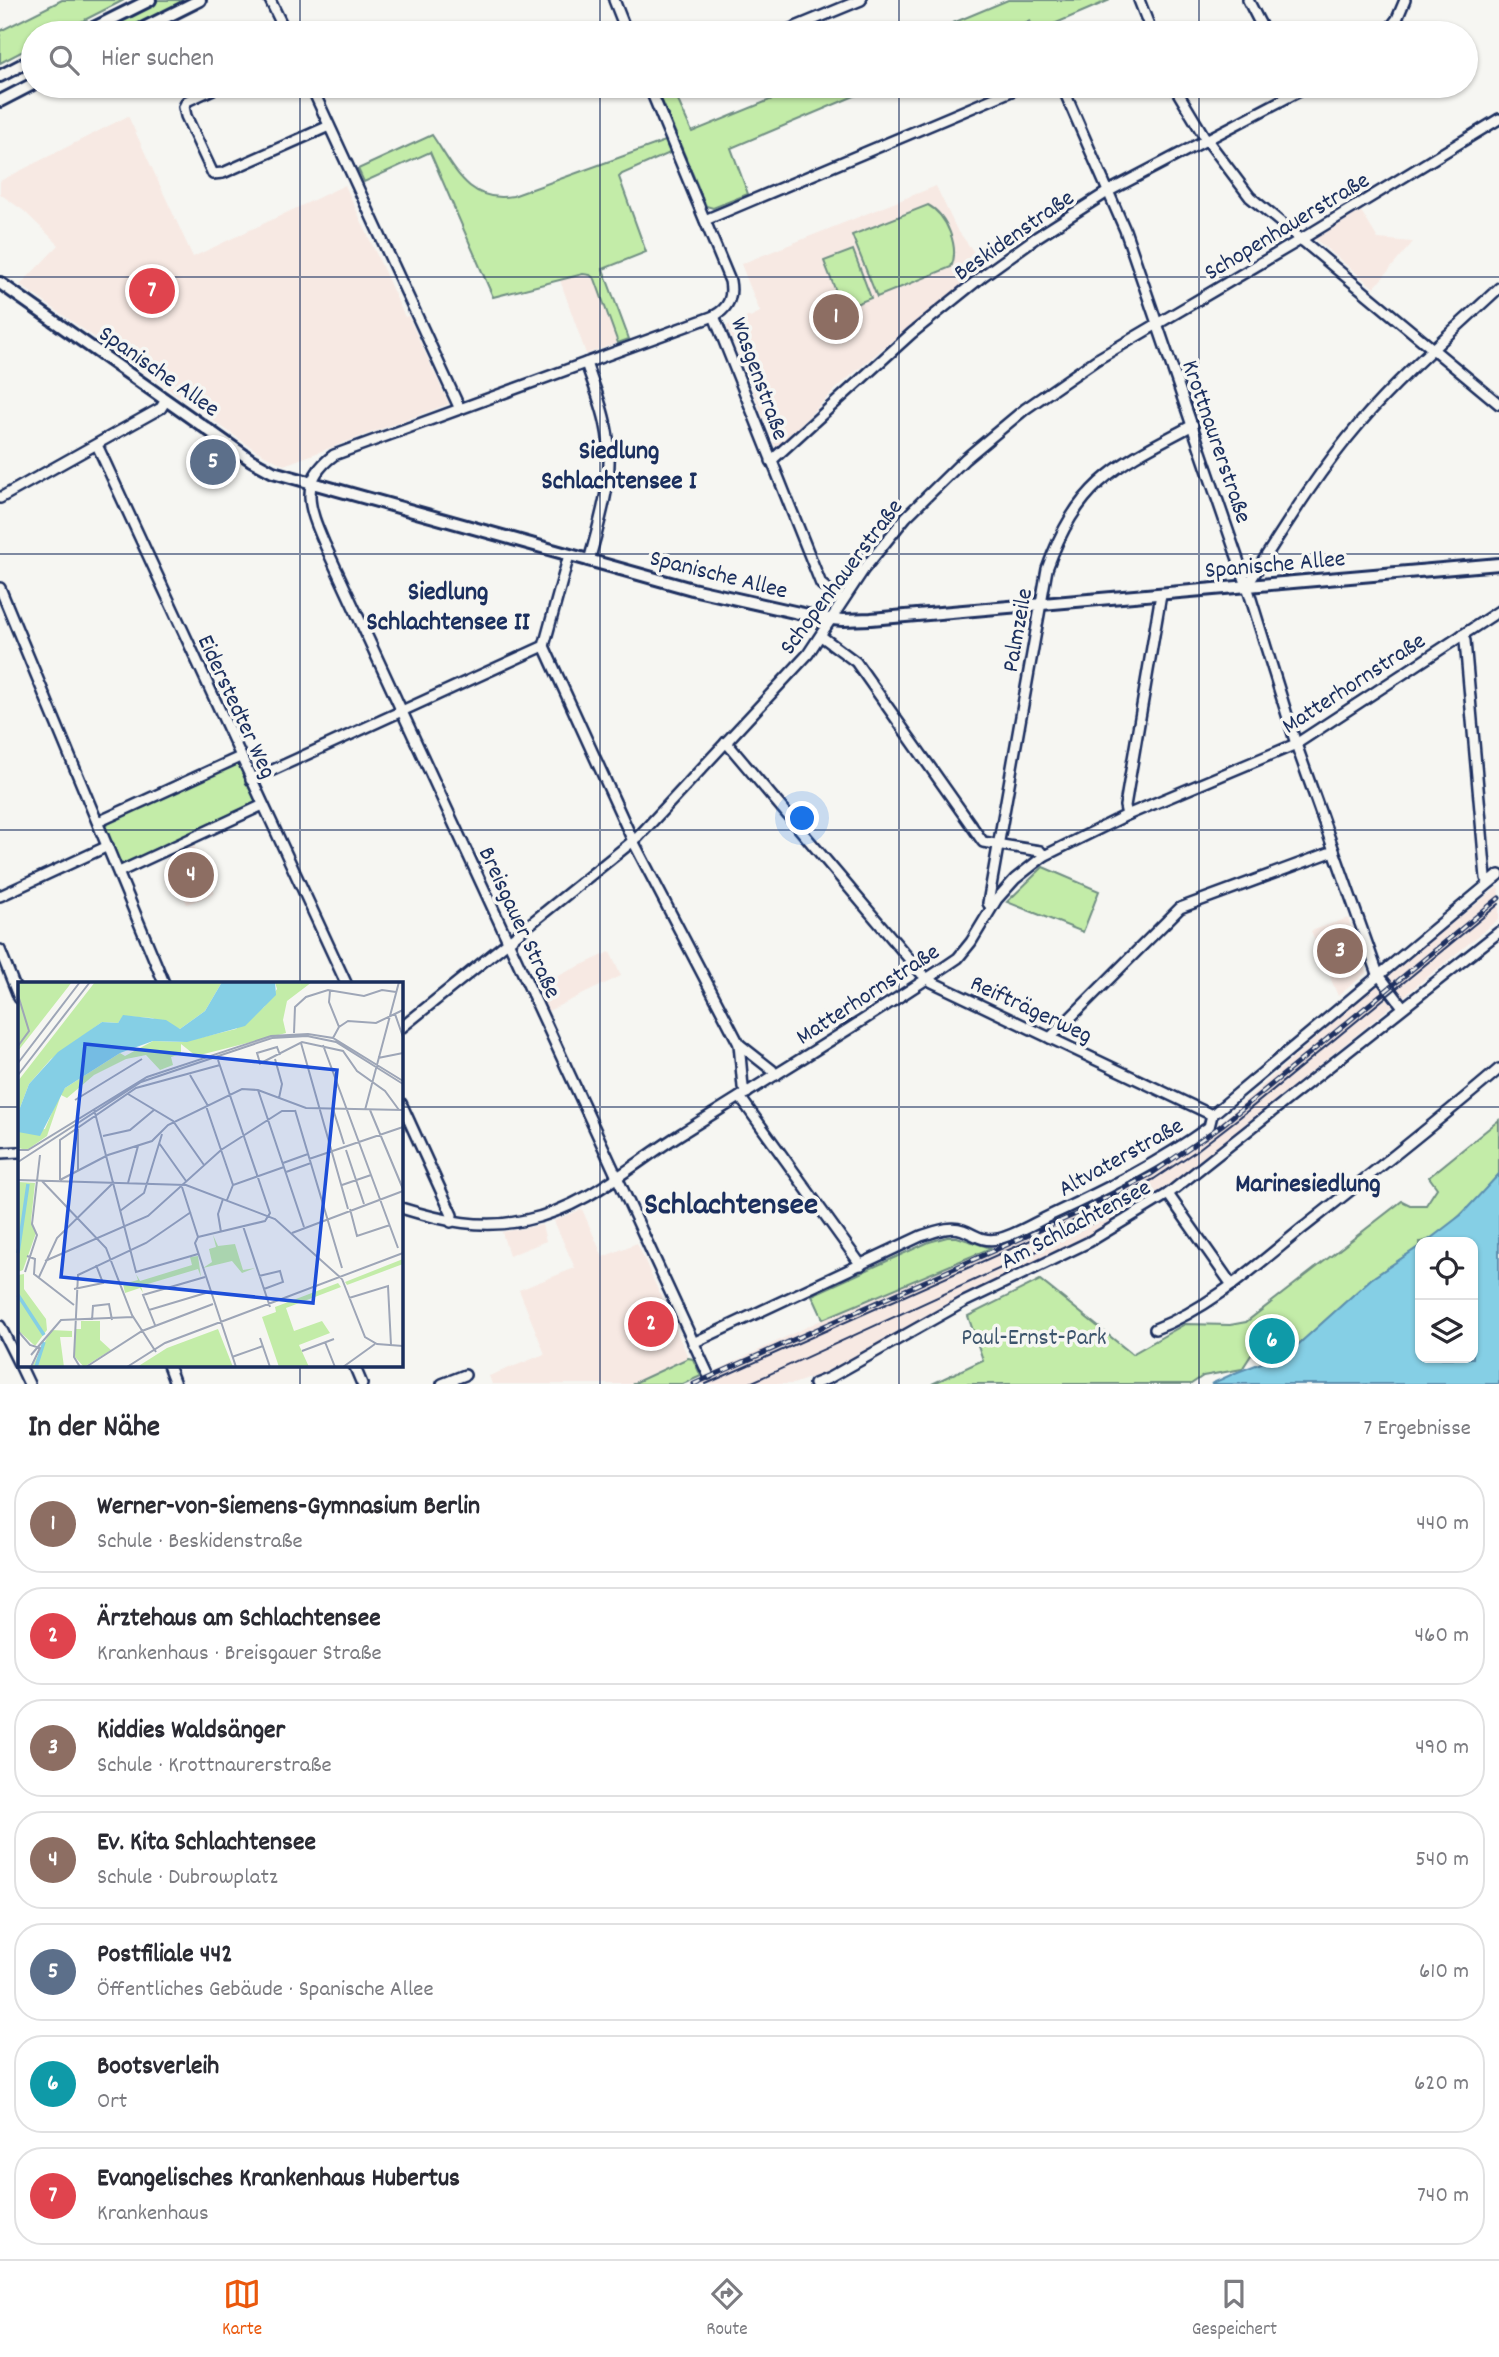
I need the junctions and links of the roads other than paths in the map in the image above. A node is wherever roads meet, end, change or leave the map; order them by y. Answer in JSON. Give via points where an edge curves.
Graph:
{"nodes":[{"id":1,"x":150,"y":0,"type":"edge"},
{"id":2,"x":200,"y":0,"type":"edge"},
{"id":3,"x":270,"y":0,"type":"edge"},
{"id":4,"x":614,"y":0,"type":"edge"},
{"id":5,"x":861,"y":0,"type":"edge"},
{"id":6,"x":1139,"y":0,"type":"edge"},
{"id":7,"x":1248,"y":0,"type":"edge"},
{"id":8,"x":1405,"y":0,"type":"edge"},
{"id":9,"x":108,"y":21,"type":"edge"},
{"id":10,"x":158,"y":21,"type":"edge"},
{"id":11,"x":280,"y":21,"type":"edge"},
{"id":12,"x":622,"y":21,"type":"edge"},
{"id":13,"x":810,"y":21,"type":"edge"},
{"id":14,"x":1147,"y":21,"type":"edge"},
{"id":15,"x":1259,"y":21,"type":"edge"},
{"id":16,"x":1395,"y":21,"type":"edge"},
{"id":17,"x":21,"y":65,"type":"edge"},
{"id":18,"x":0,"y":76,"type":"edge"},
{"id":19,"x":21,"y":90,"type":"edge"},
{"id":20,"x":195,"y":98,"type":"edge"},
{"id":21,"x":316,"y":98,"type":"edge"},
{"id":22,"x":655,"y":98,"type":"edge"},
{"id":23,"x":995,"y":98,"type":"edge"},
{"id":24,"x":1067,"y":98,"type":"edge"},
{"id":25,"x":1181,"y":98,"type":"edge"},
{"id":26,"x":1279,"y":98,"type":"edge"},
{"id":27,"x":0,"y":101,"type":"edge"},
{"id":28,"x":1499,"y":119,"type":"edge"},
{"id":29,"x":329,"y":126,"type":"junction"},
{"id":30,"x":1207,"y":140,"type":"junction"},
{"id":31,"x":1109,"y":191,"type":"junction"},
{"id":32,"x":705,"y":220,"type":"junction"},
{"id":33,"x":1300,"y":240,"type":"junction"},
{"id":34,"x":0,"y":283,"type":"edge"},
{"id":35,"x":1499,"y":288,"type":"edge"},
{"id":36,"x":714,"y":316,"type":"junction"},
{"id":37,"x":1157,"y":323,"type":"junction"},
{"id":38,"x":1434,"y":350,"type":"junction"},
{"id":39,"x":586,"y":363,"type":"junction"},
{"id":40,"x":166,"y":400,"type":"junction"},
{"id":41,"x":1499,"y":404,"type":"edge"},
{"id":42,"x":460,"y":409,"type":"junction"},
{"id":43,"x":1192,"y":425,"type":"junction"},
{"id":44,"x":97,"y":445,"type":"junction"},
{"id":45,"x":771,"y":461,"type":"junction"},
{"id":46,"x":312,"y":484,"type":"junction"},
{"id":47,"x":0,"y":498,"type":"edge"},
{"id":48,"x":569,"y":555,"type":"junction"},
{"id":49,"x":589,"y":561,"type":"junction"},
{"id":50,"x":1499,"y":564,"type":"edge"},
{"id":51,"x":1247,"y":586,"type":"junction"},
{"id":52,"x":0,"y":588,"type":"edge"},
{"id":53,"x":1161,"y":594,"type":"junction"},
{"id":54,"x":842,"y":601,"type":"junction"},
{"id":55,"x":1041,"y":604,"type":"junction"},
{"id":56,"x":1499,"y":611,"type":"edge"},
{"id":57,"x":830,"y":619,"type":"junction"},
{"id":58,"x":1462,"y":635,"type":"junction"},
{"id":59,"x":821,"y":636,"type":"junction"},
{"id":60,"x":544,"y":646,"type":"junction"},
{"id":61,"x":403,"y":712,"type":"junction"},
{"id":62,"x":726,"y":742,"type":"junction"},
{"id":63,"x":1296,"y":744,"type":"junction"},
{"id":64,"x":240,"y":757,"type":"junction"},
{"id":65,"x":251,"y":780,"type":"junction"},
{"id":66,"x":263,"y":806,"type":"junction"},
{"id":67,"x":1127,"y":815,"type":"junction"},
{"id":68,"x":97,"y":822,"type":"junction"},
{"id":69,"x":634,"y":841,"type":"junction"},
{"id":70,"x":998,"y":845,"type":"junction"},
{"id":71,"x":107,"y":846,"type":"junction"},
{"id":72,"x":1334,"y":851,"type":"junction"},
{"id":73,"x":1044,"y":856,"type":"junction"},
{"id":74,"x":119,"y":872,"type":"junction"},
{"id":75,"x":1499,"y":875,"type":"edge"},
{"id":76,"x":1490,"y":883,"type":"junction"},
{"id":77,"x":0,"y":896,"type":"edge"},
{"id":78,"x":991,"y":906,"type":"junction"},
{"id":79,"x":1499,"y":932,"type":"edge"},
{"id":80,"x":509,"y":941,"type":"junction"},
{"id":81,"x":0,"y":950,"type":"edge"},
{"id":82,"x":1378,"y":974,"type":"junction"},
{"id":83,"x":928,"y":979,"type":"junction"},
{"id":84,"x":164,"y":982,"type":"edge"},
{"id":85,"x":345,"y":982,"type":"edge"},
{"id":86,"x":18,"y":995,"type":"edge"},
{"id":87,"x":1403,"y":1007,"type":"junction"},
{"id":88,"x":402,"y":1027,"type":"edge"},
{"id":89,"x":1050,"y":1038,"type":"junction"},
{"id":90,"x":739,"y":1044,"type":"junction"},
{"id":91,"x":1499,"y":1069,"type":"edge"},
{"id":92,"x":776,"y":1075,"type":"junction"},
{"id":93,"x":743,"y":1095,"type":"junction"},
{"id":94,"x":402,"y":1105,"type":"edge"},
{"id":95,"x":1212,"y":1115,"type":"junction"},
{"id":96,"x":18,"y":1152,"type":"edge"},
{"id":97,"x":0,"y":1153,"type":"edge"},
{"id":98,"x":618,"y":1177,"type":"junction"},
{"id":99,"x":1168,"y":1195,"type":"junction"},
{"id":100,"x":402,"y":1208,"type":"edge"},
{"id":101,"x":451,"y":1222,"type":"junction"},
{"id":102,"x":860,"y":1265,"type":"junction"},
{"id":103,"x":1232,"y":1285,"type":"junction"},
{"id":104,"x":0,"y":1326,"type":"edge"},
{"id":105,"x":1155,"y":1329,"type":"dead end"},
{"id":106,"x":693,"y":1343,"type":"junction"},
{"id":107,"x":18,"y":1363,"type":"edge"},
{"id":108,"x":20,"y":1366,"type":"edge"},
{"id":109,"x":168,"y":1366,"type":"edge"},
{"id":110,"x":354,"y":1366,"type":"edge"},
{"id":111,"x":708,"y":1374,"type":"dead end"},
{"id":112,"x":460,"y":1379,"type":"edge"},
{"id":113,"x":29,"y":1384,"type":"edge"},
{"id":114,"x":175,"y":1384,"type":"edge"},
{"id":115,"x":362,"y":1384,"type":"edge"},
{"id":116,"x":442,"y":1384,"type":"edge"},
{"id":117,"x":814,"y":1384,"type":"edge"}],
"edges":[{"from":1,"to":9,"type":"main road"},
{"from":2,"to":10,"type":"main road"},
{"from":3,"to":11,"type":"street"},
{"from":4,"to":12,"type":"street"},
{"from":5,"to":13,"type":"street"},
{"from":6,"to":14,"type":"street"},
{"from":7,"to":15,"type":"street"},
{"from":8,"to":16,"type":"street"},
{"from":17,"to":18,"type":"main road"},
{"from":19,"to":27,"type":"main road"},
{"from":20,"to":29,"type":"street","via":[[184,107],[186,116],[213,174]]},
{"from":21,"to":29,"type":"street"},
{"from":22,"to":32,"type":"street","name":"Wasgenstraße"},
{"from":23,"to":32,"type":"street"},
{"from":24,"to":31,"type":"street","name":"Krottnaurerstraße"},
{"from":25,"to":30,"type":"street"},
{"from":26,"to":30,"type":"street","name":"Beskidenstraße"},
{"from":28,"to":33,"type":"street","name":"Schopenhauerstraße"},
{"from":29,"to":42,"type":"street"},
{"from":30,"to":31,"type":"street","name":"Beskidenstraße"},
{"from":30,"to":33,"type":"street","via":[[1250,197]]},
{"from":31,"to":37,"type":"street","name":"Krottnaurerstraße"},
{"from":31,"to":45,"type":"street","name":"Beskidenstraße","via":[[965,290]]},
{"from":32,"to":36,"type":"street","name":"Wasgenstraße","via":[[731,287],[727,306]]},
{"from":33,"to":37,"type":"street","name":"Schopenhauerstraße"},
{"from":33,"to":38,"type":"street"},
{"from":34,"to":40,"type":"main road","name":"Spanische Allee"},
{"from":35,"to":38,"type":"street"},
{"from":36,"to":39,"type":"street"},
{"from":36,"to":45,"type":"street","name":"Wasgenstraße"},
{"from":37,"to":43,"type":"street","name":"Krottnaurerstraße"},
{"from":37,"to":54,"type":"street","name":"Schopenhauerstraße","via":[[1025,409],[965,459],[884,542]]},
{"from":38,"to":41,"type":"street"},
{"from":38,"to":51,"type":"street","via":[[1359,424],[1289,519]]},
{"from":39,"to":42,"type":"street"},
{"from":39,"to":49,"type":"street","via":[[607,428],[609,464],[606,498]]},
{"from":40,"to":44,"type":"street","via":[[161,408]]},
{"from":40,"to":46,"type":"main road","name":"Spanische Allee","via":[[262,467]]},
{"from":42,"to":46,"type":"street","via":[[334,455],[319,467]]},
{"from":43,"to":51,"type":"street","name":"Krottnaurerstraße"},
{"from":43,"to":55,"type":"street","name":"Palmzeile","via":[[1125,461],[1094,486],[1057,542]]},
{"from":44,"to":47,"type":"street"},
{"from":44,"to":64,"type":"street","name":"Eiderstedter Weg"},
{"from":45,"to":54,"type":"street","name":"Wasgenstraße","via":[[821,583]]},
{"from":46,"to":48,"type":"main road","name":"Spanische Allee"},
{"from":46,"to":61,"type":"street","name":"Breisgauer Straße","via":[[312,515]]},
{"from":48,"to":49,"type":"main road","name":"Spanische Allee"},
{"from":48,"to":60,"type":"street"},
{"from":49,"to":57,"type":"main road","name":"Spanische Allee"},
{"from":50,"to":51,"type":"main road","name":"Spanische Allee"},
{"from":51,"to":53,"type":"main road","name":"Spanische Allee"},
{"from":51,"to":63,"type":"street","name":"Krottnaurerstraße"},
{"from":52,"to":68,"type":"street"},
{"from":53,"to":55,"type":"main road","name":"Spanische Allee"},
{"from":53,"to":67,"type":"street"},
{"from":54,"to":57,"type":"street","name":"Schopenhauerstraße"},
{"from":55,"to":57,"type":"main road","name":"Spanische Allee"},
{"from":55,"to":70,"type":"street","name":"Palmzeile"},
{"from":56,"to":58,"type":"street","name":"Matterhornstraße"},
{"from":57,"to":59,"type":"street","name":"Schopenhauerstraße"},
{"from":58,"to":63,"type":"street","name":"Matterhornstraße"},
{"from":58,"to":76,"type":"street"},
{"from":59,"to":62,"type":"street","name":"Schopenhauerstraße"},
{"from":59,"to":70,"type":"street","via":[[856,662],[983,842]]},
{"from":60,"to":61,"type":"street"},
{"from":60,"to":69,"type":"street"},
{"from":61,"to":65,"type":"street"},
{"from":61,"to":80,"type":"street","name":"Breisgauer Straße"},
{"from":62,"to":69,"type":"street","name":"Schopenhauerstraße"},
{"from":62,"to":83,"type":"street","name":"Reifträgerweg"},
{"from":63,"to":67,"type":"street","name":"Matterhornstraße"},
{"from":63,"to":72,"type":"street","name":"Krottnaurerstraße"},
{"from":64,"to":65,"type":"street","name":"Eiderstedter Weg"},
{"from":64,"to":68,"type":"street"},
{"from":65,"to":66,"type":"street","name":"Eiderstedter Weg"},
{"from":66,"to":74,"type":"street"},
{"from":66,"to":85,"type":"street","name":"Eiderstedter Weg"},
{"from":67,"to":73,"type":"street","name":"Matterhornstraße"},
{"from":68,"to":71,"type":"street"},
{"from":69,"to":80,"type":"street","name":"Schopenhauerstraße"},
{"from":69,"to":90,"type":"street"},
{"from":70,"to":73,"type":"street","via":[[1040,851]]},
{"from":70,"to":78,"type":"street","name":"Palmzeile"},
{"from":71,"to":74,"type":"street"},
{"from":71,"to":77,"type":"street"},
{"from":72,"to":82,"type":"street","name":"Krottnaurerstraße"},
{"from":72,"to":89,"type":"street","via":[[1180,908]]},
{"from":73,"to":78,"type":"street","name":"Matterhornstraße"},
{"from":74,"to":84,"type":"street"},
{"from":75,"to":76,"type":"street","name":"Altvaterstraße"},
{"from":76,"to":82,"type":"street","name":"Altvaterstraße"},
{"from":78,"to":83,"type":"street","name":"Matterhornstraße","via":[[965,950]]},
{"from":79,"to":87,"type":"street","name":"Am Schlachtensee"},
{"from":80,"to":88,"type":"street","name":"Schopenhauerstraße"},
{"from":80,"to":98,"type":"street","name":"Breisgauer Straße"},
{"from":81,"to":86,"type":"street"},
{"from":82,"to":87,"type":"street","name":"Krottnaurerstraße"},
{"from":82,"to":95,"type":"street","name":"Altvaterstraße"},
{"from":83,"to":89,"type":"street","name":"Reifträgerweg"},
{"from":83,"to":92,"type":"street","name":"Matterhornstraße"},
{"from":87,"to":99,"type":"street","name":"Am Schlachtensee"},
{"from":89,"to":95,"type":"street","name":"Reifträgerweg"},
{"from":90,"to":92,"type":"street"},
{"from":90,"to":93,"type":"street"},
{"from":91,"to":103,"type":"street"},
{"from":92,"to":93,"type":"street","name":"Matterhornstraße"},
{"from":93,"to":98,"type":"street","name":"Matterhornstraße"},
{"from":93,"to":102,"type":"street"},
{"from":94,"to":101,"type":"street","via":[[452,1215]]},
{"from":95,"to":102,"type":"street","name":"Altvaterstraße","via":[[1209,1127],[1172,1153],[1098,1194],[1002,1238],[989,1241],[962,1230],[942,1229]]},
{"from":96,"to":97,"type":"street"},
{"from":98,"to":101,"type":"street","name":"Matterhornstraße","via":[[579,1201],[528,1220],[496,1225]]},
{"from":98,"to":106,"type":"street","name":"Breisgauer Straße"},
{"from":99,"to":103,"type":"street"},
{"from":99,"to":117,"type":"street","name":"Am Schlachtensee","via":[[1089,1242],[962,1303]]},
{"from":100,"to":101,"type":"street","name":"Matterhornstraße"},
{"from":102,"to":106,"type":"street","name":"Altvaterstraße"},
{"from":103,"to":105,"type":"street"},
{"from":104,"to":107,"type":"street"},
{"from":106,"to":111,"type":"street","name":"Breisgauer Straße"},
{"from":108,"to":113,"type":"street"},
{"from":109,"to":114,"type":"street"},
{"from":110,"to":115,"type":"street"},
{"from":112,"to":116,"type":"street"}]}
